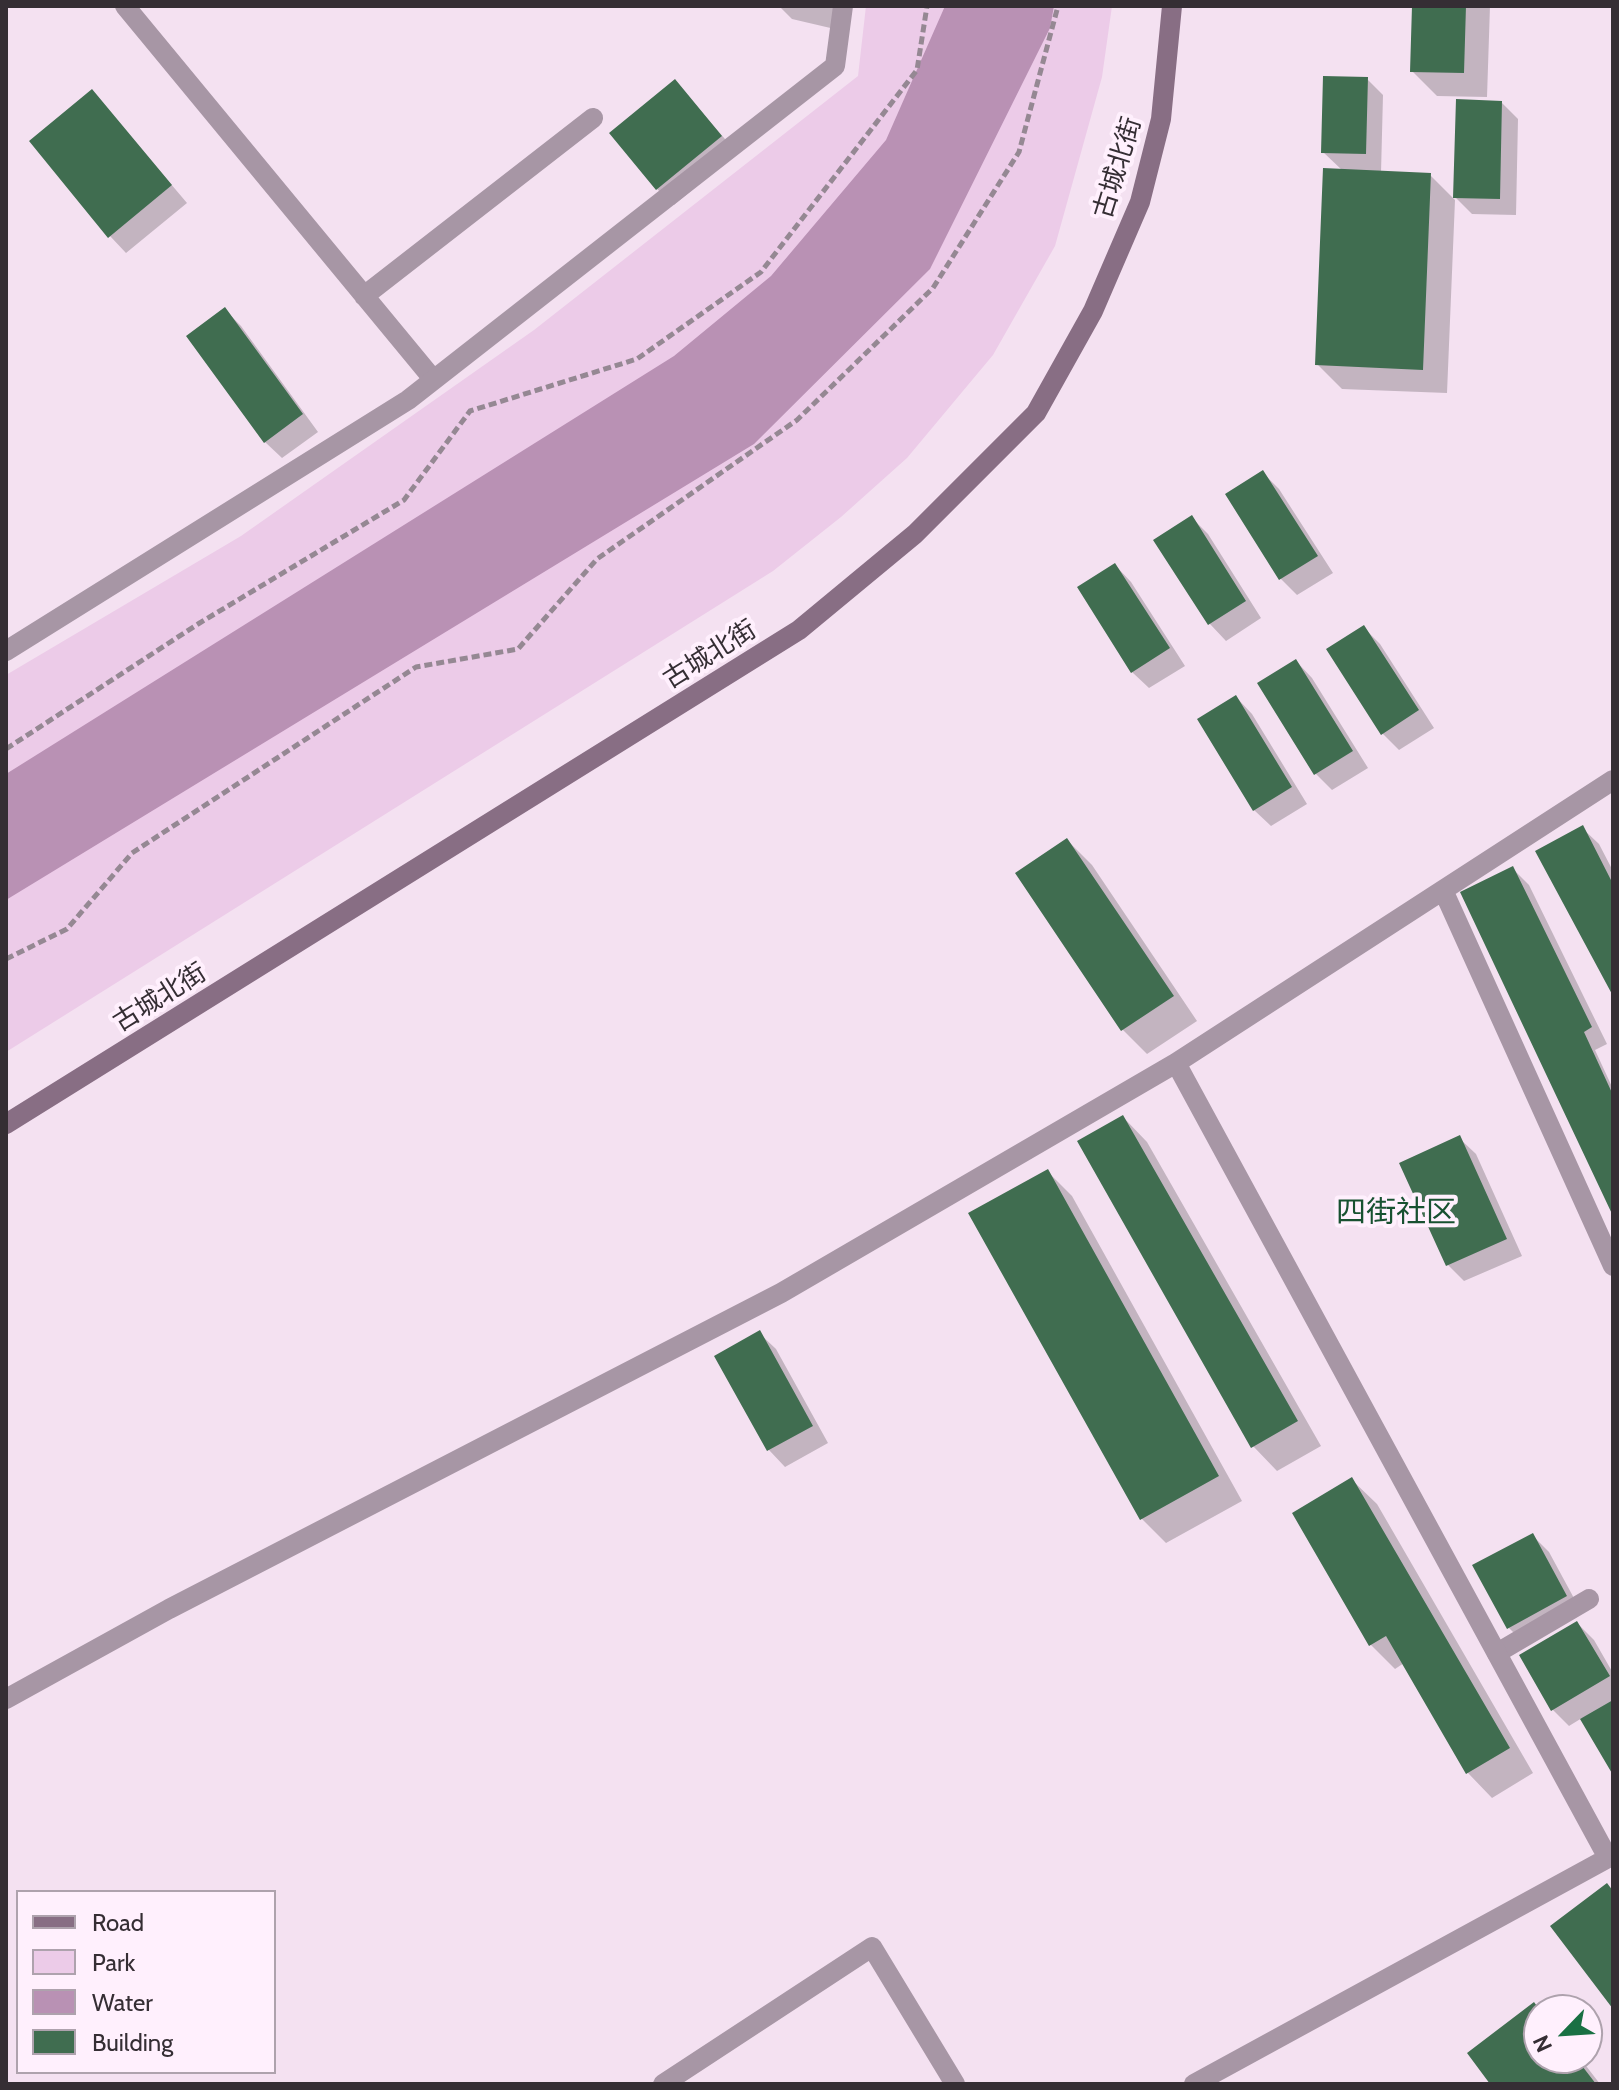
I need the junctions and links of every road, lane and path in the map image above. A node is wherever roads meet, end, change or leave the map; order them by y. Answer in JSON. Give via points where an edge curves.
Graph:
{"nodes":[{"id":1,"x":125,"y":6,"type":"edge"},
{"id":2,"x":843,"y":6,"type":"edge"},
{"id":3,"x":927,"y":6,"type":"edge"},
{"id":4,"x":1058,"y":6,"type":"edge"},
{"id":5,"x":1172,"y":6,"type":"edge"},
{"id":6,"x":593,"y":118,"type":"dead end"},
{"id":7,"x":364,"y":296,"type":"junction"},
{"id":8,"x":433,"y":379,"type":"junction"},
{"id":9,"x":6,"y":651,"type":"edge"},
{"id":10,"x":6,"y":749,"type":"edge"},
{"id":11,"x":1613,"y":780,"type":"edge"},
{"id":12,"x":1443,"y":890,"type":"junction"},
{"id":13,"x":6,"y":959,"type":"edge"},
{"id":14,"x":1176,"y":1063,"type":"junction"},
{"id":15,"x":6,"y":1124,"type":"edge"},
{"id":16,"x":1613,"y":1266,"type":"edge"},
{"id":17,"x":1589,"y":1599,"type":"dead end"},
{"id":18,"x":1497,"y":1653,"type":"junction"},
{"id":19,"x":6,"y":1699,"type":"edge"},
{"id":20,"x":1611,"y":1857,"type":"edge"},
{"id":21,"x":663,"y":2084,"type":"edge"},
{"id":22,"x":955,"y":2084,"type":"edge"},
{"id":23,"x":1194,"y":2084,"type":"edge"}],
"edges":[{"from":1,"to":7,"type":"street"},
{"from":2,"to":8,"type":"street","via":[[835,66]]},
{"from":3,"to":10,"type":"path","via":[[917,70],[761,272],[637,359],[470,411],[404,500],[198,624]]},
{"from":4,"to":13,"type":"path","via":[[1019,152],[933,288],[797,420],[597,559],[518,649],[416,667],[132,853],[67,929]]},
{"from":5,"to":15,"type":"main road","name":"古城北街","via":[[1161,119],[1140,202],[1093,311],[1036,413],[915,534],[799,630]]},
{"from":6,"to":7,"type":"street"},
{"from":7,"to":8,"type":"street"},
{"from":8,"to":9,"type":"street","via":[[408,400]]},
{"from":11,"to":12,"type":"street"},
{"from":12,"to":14,"type":"street"},
{"from":12,"to":16,"type":"street"},
{"from":14,"to":18,"type":"street"},
{"from":14,"to":19,"type":"street","via":[[781,1293],[169,1609]]},
{"from":17,"to":18,"type":"street"},
{"from":18,"to":20,"type":"street"},
{"from":20,"to":23,"type":"street"},
{"from":21,"to":22,"type":"street","via":[[872,1947]]}]}
